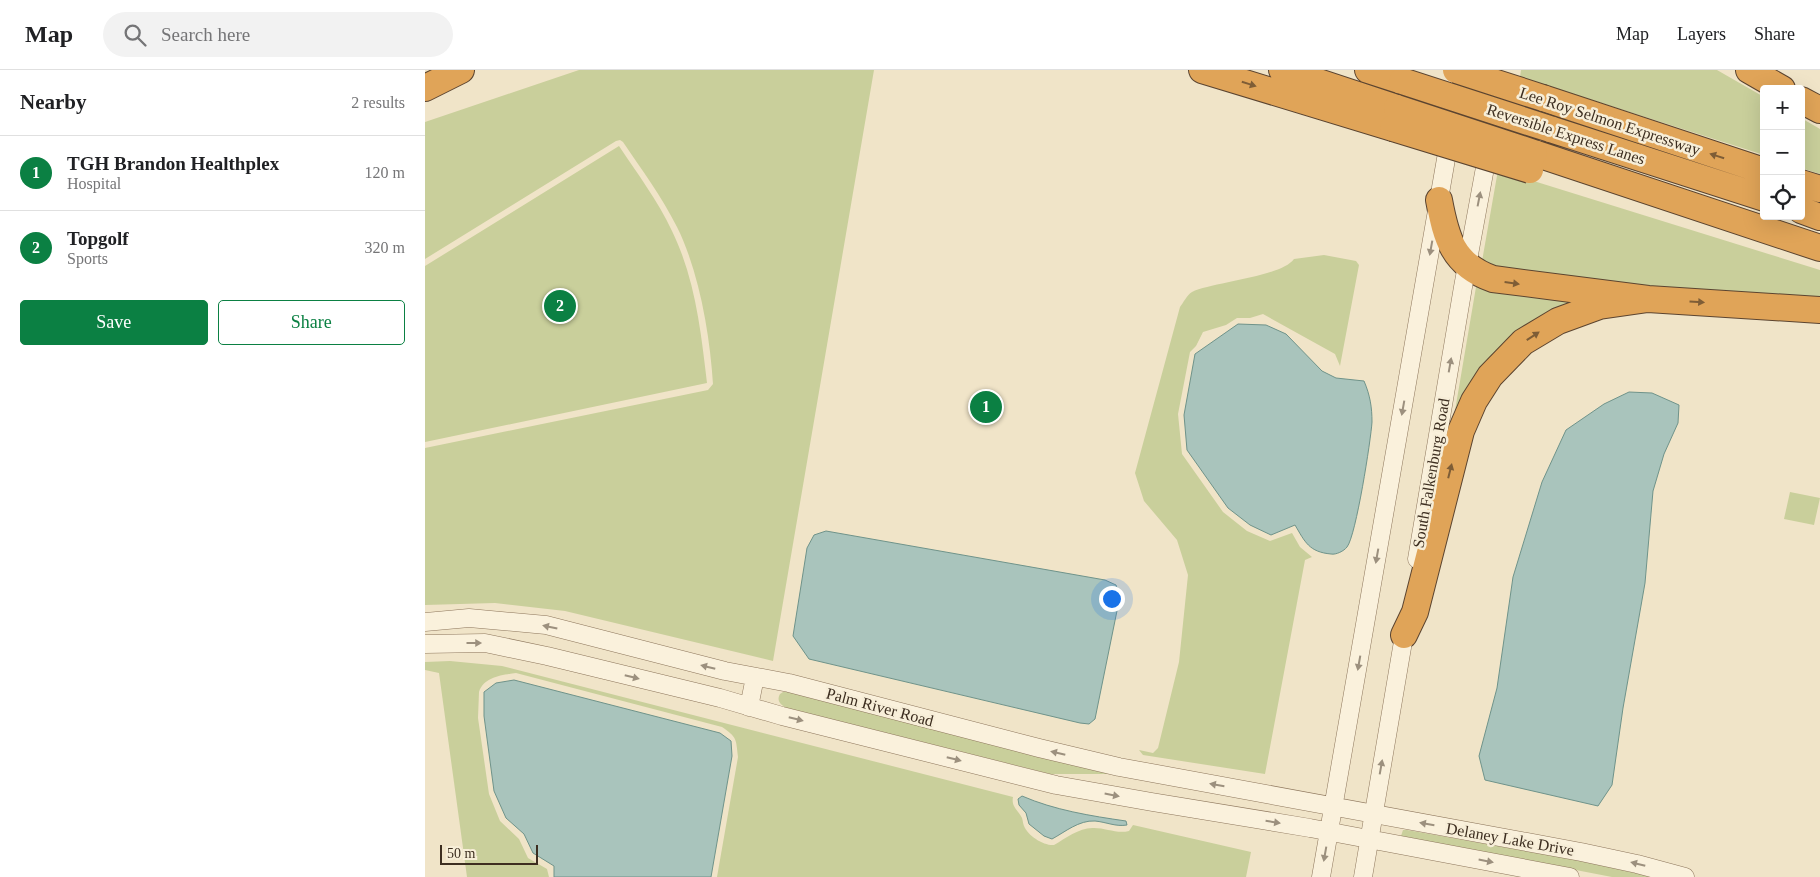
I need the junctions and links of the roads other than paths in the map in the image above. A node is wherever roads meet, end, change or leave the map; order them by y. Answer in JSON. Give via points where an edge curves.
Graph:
{"nodes":[{"id":1,"x":461,"y":70,"type":"edge"},
{"id":2,"x":1203,"y":70,"type":"edge"},
{"id":3,"x":1281,"y":70,"type":"edge"},
{"id":4,"x":1335,"y":70,"type":"edge"},
{"id":5,"x":1368,"y":70,"type":"edge"},
{"id":6,"x":1456,"y":70,"type":"edge"},
{"id":7,"x":1462,"y":70,"type":"edge"},
{"id":8,"x":1503,"y":70,"type":"edge"},
{"id":9,"x":1749,"y":70,"type":"edge"},
{"id":10,"x":1775,"y":85,"type":"edge"},
{"id":11,"x":425,"y":88,"type":"edge"},
{"id":12,"x":1398,"y":102,"type":"junction"},
{"id":13,"x":1805,"y":102,"type":"edge"},
{"id":14,"x":1820,"y":110,"type":"edge"},
{"id":15,"x":1537,"y":147,"type":"junction"},
{"id":16,"x":1760,"y":170,"type":"edge"},
{"id":17,"x":1805,"y":184,"type":"edge"},
{"id":18,"x":1820,"y":189,"type":"edge"},
{"id":19,"x":1760,"y":197,"type":"edge"},
{"id":20,"x":1439,"y":200,"type":"junction"},
{"id":21,"x":1805,"y":211,"type":"edge"},
{"id":22,"x":1820,"y":217,"type":"edge"},
{"id":23,"x":1820,"y":249,"type":"edge"},
{"id":24,"x":1467,"y":266,"type":"junction"},
{"id":25,"x":1648,"y":299,"type":"junction"},
{"id":26,"x":1820,"y":310,"type":"edge"},
{"id":27,"x":425,"y":622,"type":"edge"},
{"id":28,"x":1404,"y":636,"type":"junction"},
{"id":29,"x":425,"y":644,"type":"edge"},
{"id":30,"x":755,"y":677,"type":"junction"},
{"id":31,"x":749,"y":707,"type":"junction"},
{"id":32,"x":1334,"y":807,"type":"junction"},
{"id":33,"x":1373,"y":815,"type":"junction"},
{"id":34,"x":1329,"y":832,"type":"junction"},
{"id":35,"x":1369,"y":839,"type":"junction"},
{"id":36,"x":1321,"y":877,"type":"edge"},
{"id":37,"x":1363,"y":877,"type":"edge"},
{"id":38,"x":1570,"y":877,"type":"edge"},
{"id":39,"x":1685,"y":877,"type":"edge"}],
"edges":[{"from":1,"to":11,"type":"highway"},
{"from":2,"to":12,"type":"highway","one_way":true},
{"from":3,"to":12,"type":"highway"},
{"from":4,"to":12,"type":"highway"},
{"from":5,"to":12,"type":"highway"},
{"from":16,"to":6,"type":"highway","name":"Lee Roy Selmon Expressway","one_way":true,"bridge":true},
{"from":7,"to":20,"type":"street"},
{"from":24,"to":8,"type":"street","name":"South Falkenburg Road","one_way":true},
{"from":9,"to":10,"type":"highway"},
{"from":12,"to":15,"type":"highway","bridge":true},
{"from":13,"to":14,"type":"highway"},
{"from":15,"to":19,"type":"highway","name":"Reversible Express Lanes","via":[[1716,182]]},
{"from":15,"to":23,"type":"highway"},
{"from":17,"to":18,"type":"highway"},
{"from":20,"to":24,"type":"highway","via":[[1449,240]]},
{"from":20,"to":32,"type":"street","one_way":true},
{"from":21,"to":22,"type":"highway"},
{"from":24,"to":25,"type":"highway","one_way":true,"via":[[1500,281]]},
{"from":28,"to":24,"type":"street","name":"South Falkenburg Road","one_way":true},
{"from":25,"to":26,"type":"highway","one_way":true},
{"from":28,"to":25,"type":"highway","one_way":true,"via":[[1415,612],[1461,431],[1491,376],[1523,342],[1558,321],[1599,306]]},
{"from":30,"to":27,"type":"street","name":"Palm River Road","one_way":true,"via":[[547,626],[469,618]]},
{"from":33,"to":28,"type":"street","name":"South Falkenburg Road","one_way":true},
{"from":29,"to":31,"type":"street","name":"Palm River Road","one_way":true,"via":[[485,643]]},
{"from":30,"to":31,"type":"street"},
{"from":32,"to":30,"type":"street","name":"Palm River Road","one_way":true,"via":[[1119,767]]},
{"from":31,"to":34,"type":"street","name":"Palm River Road","one_way":true,"via":[[1056,784]]},
{"from":32,"to":33,"type":"street","name":"Delaney Lake Drive"},
{"from":32,"to":34,"type":"street"},
{"from":33,"to":35,"type":"street","name":"South Falkenburg Road"},
{"from":39,"to":33,"type":"street","name":"Delaney Lake Drive","one_way":true,"via":[[1581,852]]},
{"from":34,"to":35,"type":"street","name":"Delaney Lake Drive"},
{"from":34,"to":36,"type":"street","one_way":true},
{"from":35,"to":37,"type":"street","name":"South Falkenburg Road"},
{"from":35,"to":38,"type":"street","name":"Delaney Lake Drive","one_way":true}]}
